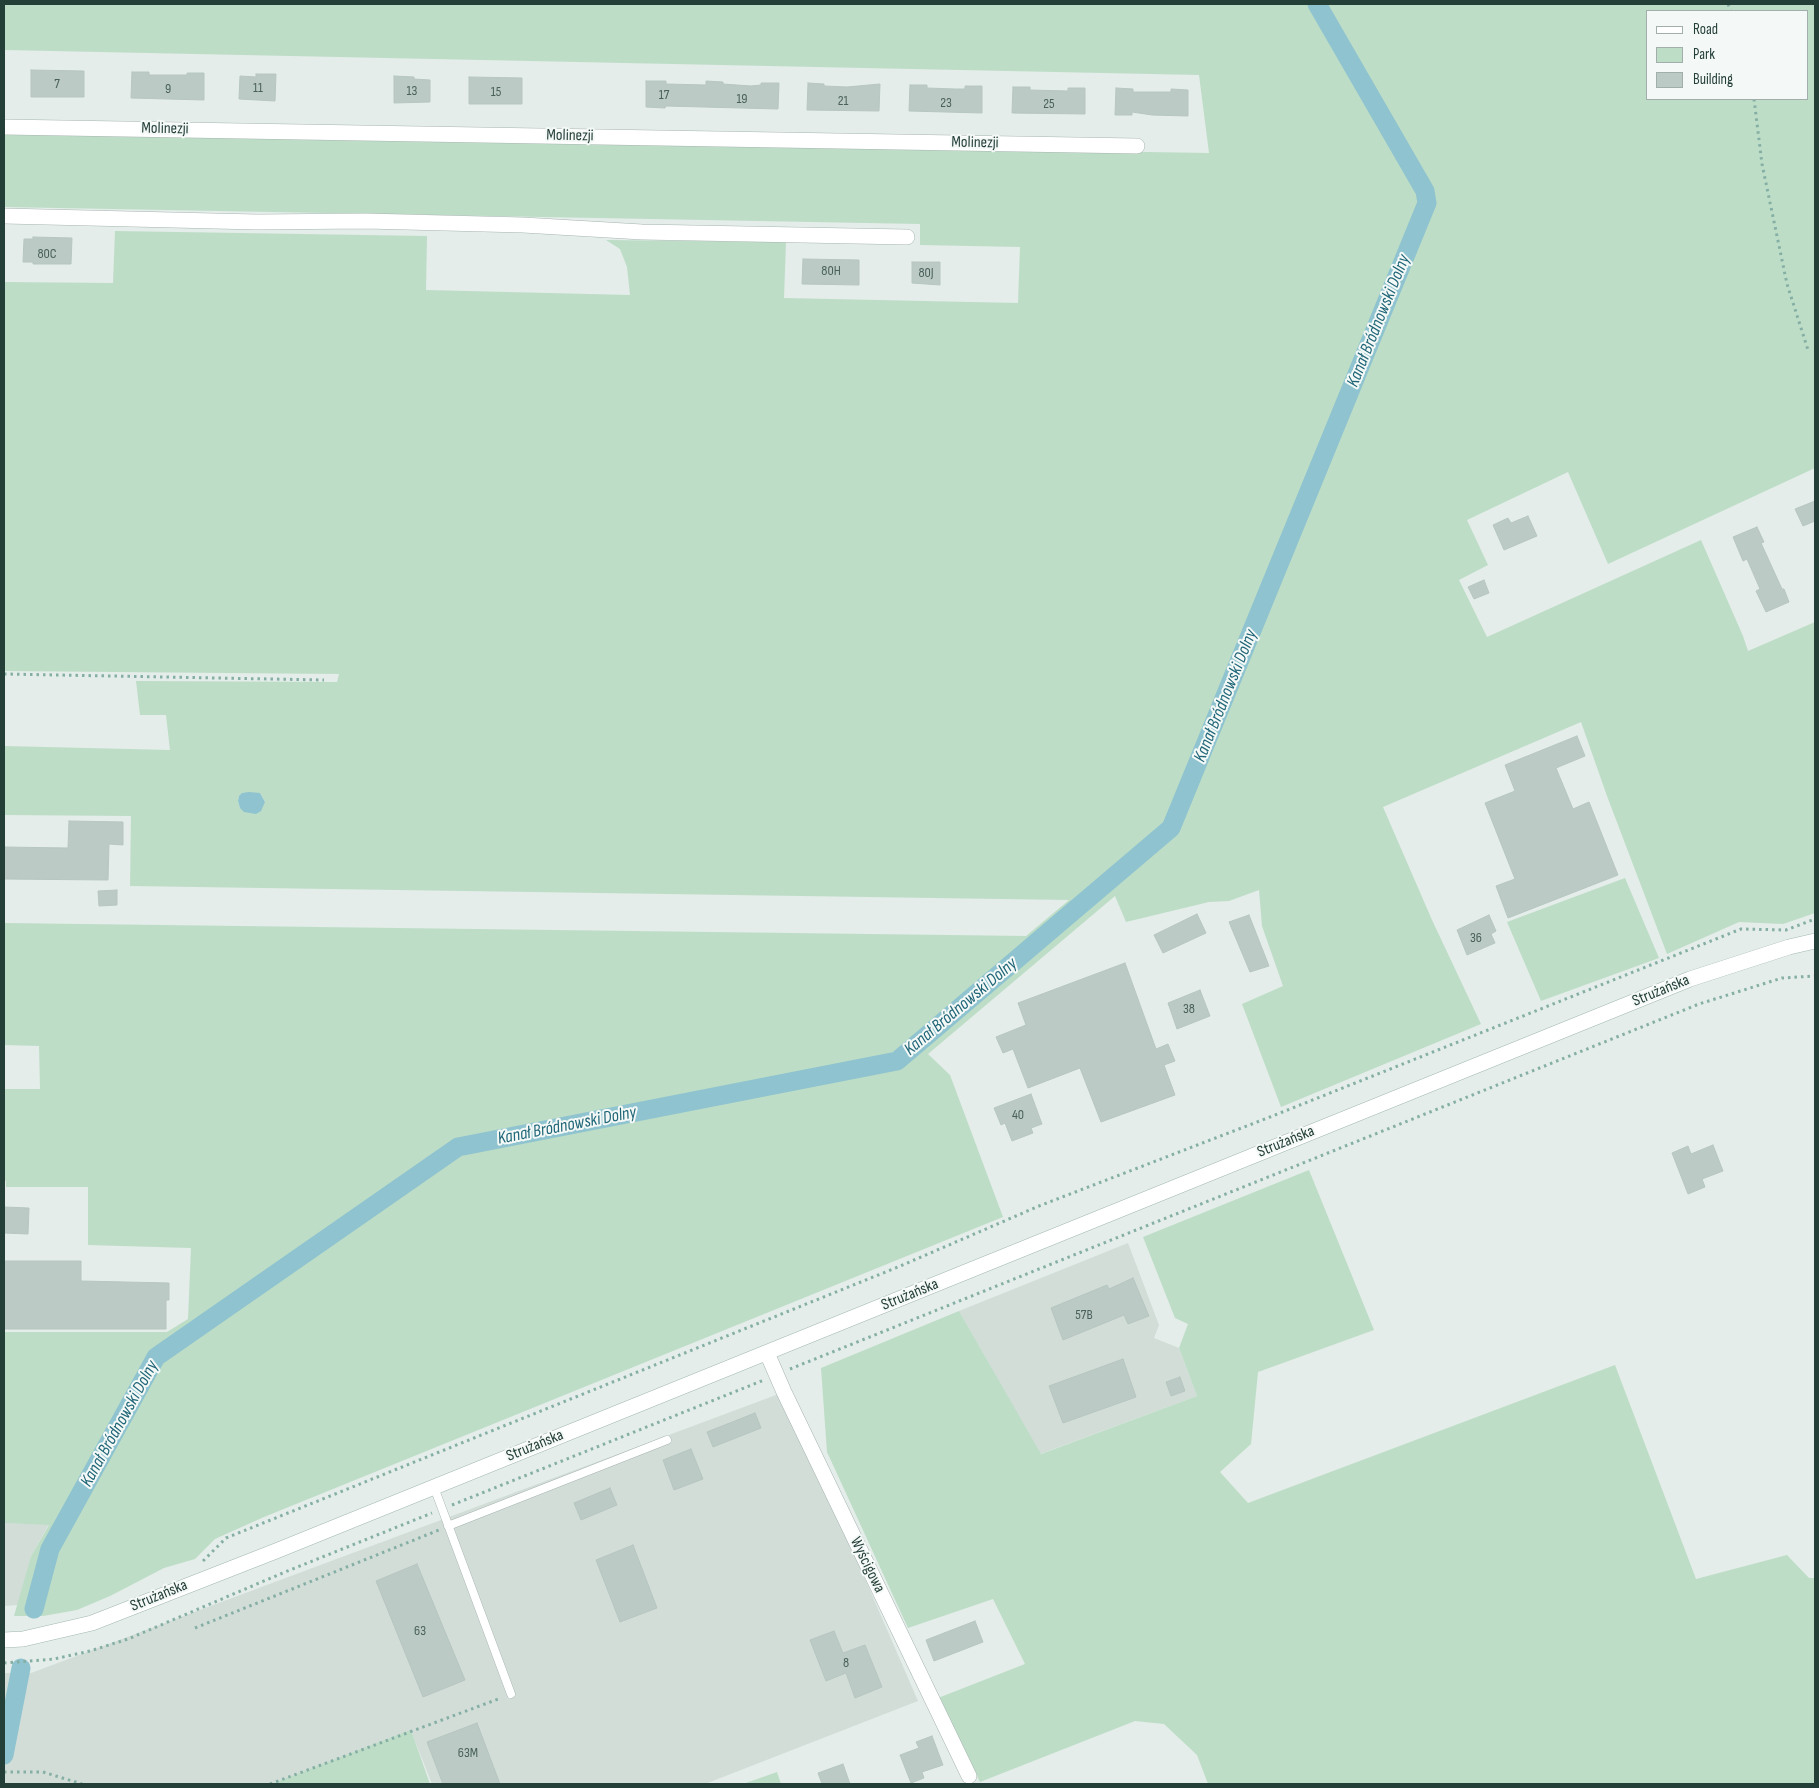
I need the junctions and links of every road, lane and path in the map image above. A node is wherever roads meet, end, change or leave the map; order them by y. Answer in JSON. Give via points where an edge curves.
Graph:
{"nodes":[{"id":1,"x":1754,"y":100,"type":"edge"},
{"id":2,"x":4,"y":127,"type":"edge"},
{"id":3,"x":1137,"y":146,"type":"dead end"},
{"id":4,"x":4,"y":216,"type":"edge"},
{"id":5,"x":907,"y":237,"type":"dead end"},
{"id":6,"x":1808,"y":350,"type":"dead end"},
{"id":7,"x":4,"y":674,"type":"edge"},
{"id":8,"x":324,"y":680,"type":"dead end"},
{"id":9,"x":1815,"y":919,"type":"edge"},
{"id":10,"x":1815,"y":941,"type":"edge"},
{"id":11,"x":1815,"y":976,"type":"edge"},
{"id":12,"x":767,"y":1353,"type":"junction"},
{"id":13,"x":776,"y":1375,"type":"junction"},
{"id":14,"x":667,"y":1440,"type":"dead end"},
{"id":15,"x":434,"y":1487,"type":"junction"},
{"id":16,"x":442,"y":1509,"type":"junction"},
{"id":17,"x":448,"y":1526,"type":"junction"},
{"id":18,"x":197,"y":1568,"type":"dead end"},
{"id":19,"x":196,"y":1628,"type":"dead end"},
{"id":20,"x":4,"y":1640,"type":"edge"},
{"id":21,"x":4,"y":1663,"type":"edge"},
{"id":22,"x":511,"y":1694,"type":"joint"},
{"id":23,"x":4,"y":1772,"type":"edge"},
{"id":24,"x":969,"y":1776,"type":"dead end"},
{"id":25,"x":82,"y":1784,"type":"edge"},
{"id":26,"x":270,"y":1784,"type":"edge"}],
"edges":[{"from":1,"to":6,"type":"path","via":[[1762,164],[1785,276]]},
{"from":2,"to":3,"type":"street","name":"Molinezji"},
{"from":4,"to":5,"type":"street","via":[[257,222],[366,220],[642,232]]},
{"from":7,"to":8,"type":"path"},
{"from":9,"to":18,"type":"path","via":[[1786,930],[1741,929],[1039,1206],[898,1267],[226,1538]]},
{"from":10,"to":12,"type":"street","name":"Strużańska","via":[[1698,976]]},
{"from":11,"to":13,"type":"path","via":[[1782,978],[1699,1004]]},
{"from":12,"to":13,"type":"street","name":"Wyścigowa"},
{"from":12,"to":15,"type":"street","name":"Strużańska"},
{"from":13,"to":16,"type":"path"},
{"from":13,"to":24,"type":"street","name":"Wyścigowa"},
{"from":14,"to":17,"type":"lane"},
{"from":15,"to":16,"type":"lane"},
{"from":15,"to":20,"type":"street","name":"Strużańska","via":[[92,1623],[23,1639]]},
{"from":16,"to":17,"type":"lane"},
{"from":16,"to":21,"type":"path","via":[[128,1639],[54,1659]]},
{"from":17,"to":19,"type":"path"},
{"from":17,"to":22,"type":"lane"},
{"from":22,"to":26,"type":"path"},
{"from":23,"to":25,"type":"path","via":[[43,1772]]}]}
